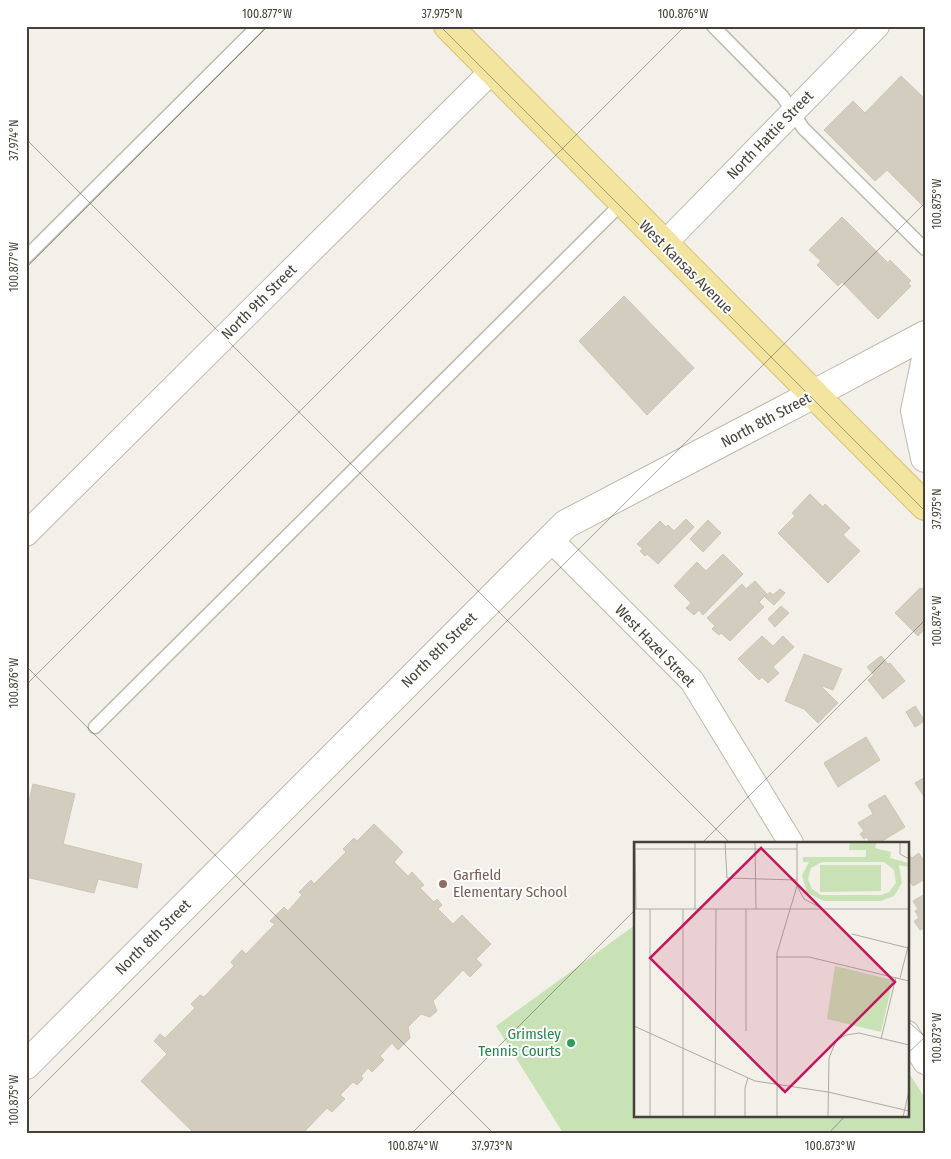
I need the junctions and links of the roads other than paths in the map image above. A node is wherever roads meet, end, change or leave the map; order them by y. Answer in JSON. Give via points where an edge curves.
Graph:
{"nodes":[{"id":1,"x":258,"y":26,"type":"edge"},
{"id":2,"x":448,"y":26,"type":"edge"},
{"id":3,"x":713,"y":26,"type":"edge"},
{"id":4,"x":877,"y":26,"type":"edge"},
{"id":5,"x":492,"y":71,"type":"junction"},
{"id":6,"x":793,"y":112,"type":"junction"},
{"id":7,"x":622,"y":203,"type":"junction"},
{"id":8,"x":664,"y":245,"type":"junction"},
{"id":9,"x":925,"y":249,"type":"edge"},
{"id":10,"x":26,"y":257,"type":"edge"},
{"id":11,"x":925,"y":334,"type":"edge"},
{"id":12,"x":925,"y":363,"type":"edge"},
{"id":13,"x":814,"y":394,"type":"junction"},
{"id":14,"x":925,"y":458,"type":"edge"},
{"id":15,"x":925,"y":506,"type":"edge"},
{"id":16,"x":26,"y":534,"type":"edge"},
{"id":17,"x":550,"y":539,"type":"junction"},
{"id":18,"x":95,"y":727,"type":"dead end"},
{"id":19,"x":790,"y":842,"type":"edge"},
{"id":20,"x":908,"y":1036,"type":"edge"},
{"id":21,"x":925,"y":1062,"type":"edge"},
{"id":22,"x":26,"y":1065,"type":"edge"}],
"edges":[{"from":1,"to":10,"type":"lane"},
{"from":2,"to":5,"type":"main road","name":"West Kansas Avenue"},
{"from":3,"to":6,"type":"lane","via":[[783,97]]},
{"from":4,"to":6,"type":"street","name":"North Hattie Street"},
{"from":5,"to":7,"type":"main road","name":"West Kansas Avenue"},
{"from":5,"to":16,"type":"street","name":"North 9th Street"},
{"from":6,"to":8,"type":"street","name":"North Hattie Street"},
{"from":6,"to":9,"type":"lane","via":[[803,128]]},
{"from":7,"to":8,"type":"main road","name":"West Kansas Avenue"},
{"from":7,"to":18,"type":"lane"},
{"from":8,"to":13,"type":"main road","name":"West Kansas Avenue"},
{"from":11,"to":13,"type":"street","name":"North 8th Street"},
{"from":12,"to":14,"type":"street","via":[[915,411]]},
{"from":13,"to":15,"type":"main road","name":"West Kansas Avenue"},
{"from":13,"to":17,"type":"street","name":"North 8th Street","via":[[566,524]]},
{"from":17,"to":19,"type":"street","name":"West Hazel Street","via":[[692,681]]},
{"from":17,"to":22,"type":"street","name":"North 8th Street"},
{"from":20,"to":21,"type":"street"}]}
